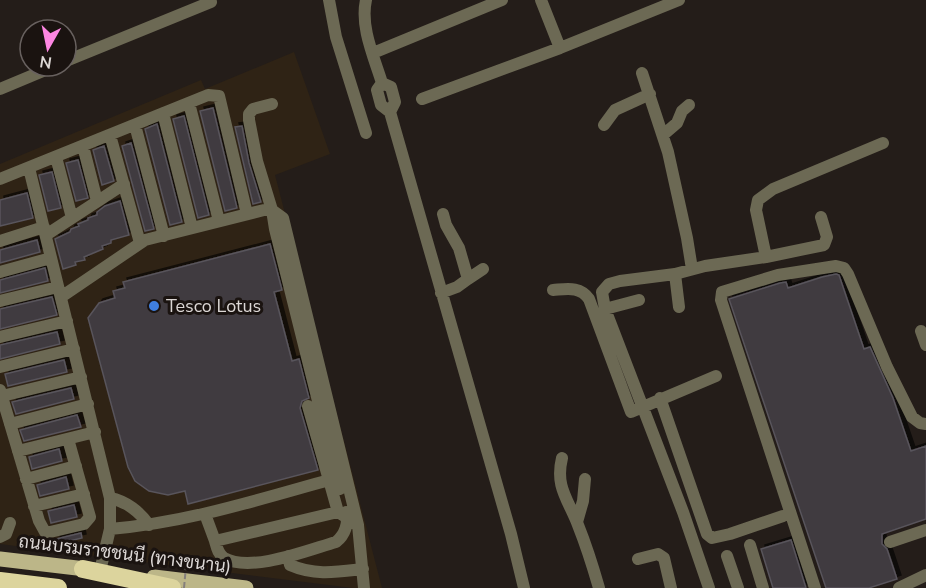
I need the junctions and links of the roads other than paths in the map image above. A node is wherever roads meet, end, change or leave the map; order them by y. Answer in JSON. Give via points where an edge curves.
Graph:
{"nodes":[{"id":1,"x":329,"y":0,"type":"edge"},
{"id":2,"x":366,"y":0,"type":"edge"},
{"id":3,"x":502,"y":0,"type":"edge"},
{"id":4,"x":541,"y":0,"type":"edge"},
{"id":5,"x":679,"y":0,"type":"edge"},
{"id":6,"x":211,"y":2,"type":"edge"},
{"id":7,"x":560,"y":48,"type":"junction"},
{"id":8,"x":373,"y":53,"type":"junction"},
{"id":9,"x":78,"y":56,"type":"edge"},
{"id":10,"x":642,"y":73,"type":"dead end"},
{"id":11,"x":26,"y":78,"type":"edge"},
{"id":12,"x":0,"y":89,"type":"edge"},
{"id":13,"x":650,"y":94,"type":"junction"},
{"id":14,"x":422,"y":99,"type":"dead end"},
{"id":15,"x":189,"y":103,"type":"junction"},
{"id":16,"x":272,"y":104,"type":"dead end"},
{"id":17,"x":689,"y":105,"type":"dead end"},
{"id":18,"x":163,"y":113,"type":"junction"},
{"id":19,"x":135,"y":125,"type":"junction"},
{"id":20,"x":604,"y":125,"type":"dead end"},
{"id":21,"x":366,"y":133,"type":"dead end"},
{"id":22,"x":110,"y":135,"type":"junction"},
{"id":23,"x":663,"y":135,"type":"junction"},
{"id":24,"x":883,"y":143,"type":"dead end"},
{"id":25,"x":83,"y":146,"type":"junction"},
{"id":26,"x":56,"y":157,"type":"junction"},
{"id":27,"x":29,"y":168,"type":"junction"},
{"id":28,"x":0,"y":179,"type":"edge"},
{"id":29,"x":124,"y":184,"type":"junction"},
{"id":30,"x":97,"y":201,"type":"junction"},
{"id":31,"x":272,"y":210,"type":"junction"},
{"id":32,"x":247,"y":214,"type":"junction"},
{"id":33,"x":443,"y":214,"type":"dead end"},
{"id":34,"x":821,"y":217,"type":"dead end"},
{"id":35,"x":72,"y":218,"type":"junction"},
{"id":36,"x":219,"y":221,"type":"junction"},
{"id":37,"x":192,"y":228,"type":"junction"},
{"id":38,"x":45,"y":231,"type":"junction"},
{"id":39,"x":164,"y":236,"type":"junction"},
{"id":40,"x":0,"y":241,"type":"edge"},
{"id":41,"x":140,"y":243,"type":"junction"},
{"id":42,"x":766,"y":256,"type":"junction"},
{"id":43,"x":51,"y":258,"type":"junction"},
{"id":44,"x":483,"y":269,"type":"dead end"},
{"id":45,"x":692,"y":269,"type":"junction"},
{"id":46,"x":0,"y":272,"type":"edge"},
{"id":47,"x":675,"y":274,"type":"junction"},
{"id":48,"x":468,"y":279,"type":"junction"},
{"id":49,"x":553,"y":290,"type":"dead end"},
{"id":50,"x":60,"y":292,"type":"junction"},
{"id":51,"x":441,"y":293,"type":"junction"},
{"id":52,"x":639,"y":300,"type":"dead end"},
{"id":53,"x":0,"y":301,"type":"edge"},
{"id":54,"x":679,"y":307,"type":"dead end"},
{"id":55,"x":604,"y":309,"type":"junction"},
{"id":56,"x":67,"y":321,"type":"junction"},
{"id":57,"x":921,"y":331,"type":"dead end"},
{"id":58,"x":0,"y":337,"type":"edge"},
{"id":59,"x":926,"y":345,"type":"edge"},
{"id":60,"x":74,"y":349,"type":"junction"},
{"id":61,"x":0,"y":368,"type":"edge"},
{"id":62,"x":716,"y":376,"type":"dead end"},
{"id":63,"x":81,"y":377,"type":"junction"},
{"id":64,"x":1,"y":393,"type":"edge"},
{"id":65,"x":660,"y":398,"type":"junction"},
{"id":66,"x":88,"y":404,"type":"junction"},
{"id":67,"x":308,"y":406,"type":"dead end"},
{"id":68,"x":642,"y":406,"type":"junction"},
{"id":69,"x":10,"y":424,"type":"junction"},
{"id":70,"x":926,"y":424,"type":"edge"},
{"id":71,"x":95,"y":432,"type":"junction"},
{"id":72,"x":68,"y":439,"type":"junction"},
{"id":73,"x":18,"y":451,"type":"junction"},
{"id":74,"x":562,"y":458,"type":"dead end"},
{"id":75,"x":76,"y":466,"type":"junction"},
{"id":76,"x":26,"y":479,"type":"junction"},
{"id":77,"x":585,"y":479,"type":"dead end"},
{"id":78,"x":330,"y":480,"type":"junction"},
{"id":79,"x":84,"y":494,"type":"junction"},
{"id":80,"x":110,"y":498,"type":"junction"},
{"id":81,"x":34,"y":507,"type":"junction"},
{"id":82,"x":698,"y":507,"type":"junction"},
{"id":83,"x":683,"y":512,"type":"junction"},
{"id":84,"x":205,"y":514,"type":"junction"},
{"id":85,"x":783,"y":516,"type":"dead end"},
{"id":86,"x":348,"y":518,"type":"junction"},
{"id":87,"x":577,"y":522,"type":"junction"},
{"id":88,"x":10,"y":523,"type":"dead end"},
{"id":89,"x":149,"y":525,"type":"junction"},
{"id":90,"x":110,"y":529,"type":"junction"},
{"id":91,"x":926,"y":530,"type":"edge"},
{"id":92,"x":0,"y":537,"type":"edge"},
{"id":93,"x":215,"y":541,"type":"junction"},
{"id":94,"x":890,"y":542,"type":"dead end"},
{"id":95,"x":750,"y":545,"type":"dead end"},
{"id":96,"x":288,"y":556,"type":"junction"},
{"id":97,"x":727,"y":556,"type":"dead end"},
{"id":98,"x":0,"y":559,"type":"edge"},
{"id":99,"x":638,"y":559,"type":"dead end"},
{"id":100,"x":363,"y":569,"type":"junction"},
{"id":101,"x":91,"y":570,"type":"junction"},
{"id":102,"x":926,"y":575,"type":"edge"},
{"id":103,"x":0,"y":581,"type":"edge"},
{"id":104,"x":58,"y":588,"type":"edge"},
{"id":105,"x":172,"y":588,"type":"edge"},
{"id":106,"x":246,"y":588,"type":"edge"},
{"id":107,"x":364,"y":588,"type":"edge"},
{"id":108,"x":524,"y":588,"type":"edge"},
{"id":109,"x":599,"y":588,"type":"edge"},
{"id":110,"x":671,"y":588,"type":"edge"},
{"id":111,"x":709,"y":588,"type":"edge"},
{"id":112,"x":738,"y":588,"type":"edge"},
{"id":113,"x":764,"y":588,"type":"edge"},
{"id":114,"x":815,"y":588,"type":"edge"},
{"id":115,"x":899,"y":588,"type":"edge"}],
"edges":[{"from":1,"to":21,"type":"street","via":[[336,38]]},
{"from":2,"to":8,"type":"street","via":[[365,20]]},
{"from":3,"to":8,"type":"street"},
{"from":4,"to":7,"type":"street"},
{"from":5,"to":7,"type":"street"},
{"from":6,"to":9,"type":"street"},
{"from":7,"to":14,"type":"street"},
{"from":8,"to":51,"type":"street","via":[[382,83],[391,87],[395,102],[390,112]]},
{"from":10,"to":13,"type":"street"},
{"from":11,"to":12,"type":"street"},
{"from":13,"to":20,"type":"street","via":[[615,110]]},
{"from":13,"to":23,"type":"street"},
{"from":15,"to":18,"type":"street"},
{"from":15,"to":32,"type":"street","via":[[208,95],[219,96]]},
{"from":15,"to":36,"type":"street"},
{"from":16,"to":31,"type":"street","via":[[249,114],[256,161]]},
{"from":17,"to":23,"type":"street"},
{"from":18,"to":19,"type":"street"},
{"from":18,"to":37,"type":"street"},
{"from":19,"to":22,"type":"street"},
{"from":19,"to":39,"type":"street"},
{"from":22,"to":25,"type":"street"},
{"from":22,"to":29,"type":"street"},
{"from":23,"to":45,"type":"street"},
{"from":24,"to":42,"type":"street","via":[[773,189],[758,200],[756,210]]},
{"from":25,"to":26,"type":"street"},
{"from":25,"to":30,"type":"street"},
{"from":26,"to":27,"type":"street"},
{"from":26,"to":35,"type":"street"},
{"from":27,"to":28,"type":"street"},
{"from":27,"to":38,"type":"street"},
{"from":29,"to":30,"type":"street"},
{"from":29,"to":41,"type":"street"},
{"from":30,"to":35,"type":"street"},
{"from":31,"to":32,"type":"street"},
{"from":31,"to":86,"type":"street"},
{"from":32,"to":36,"type":"street"},
{"from":33,"to":48,"type":"street"},
{"from":34,"to":42,"type":"street","via":[[827,237],[824,245]]},
{"from":35,"to":38,"type":"street"},
{"from":36,"to":37,"type":"street"},
{"from":37,"to":39,"type":"street"},
{"from":38,"to":40,"type":"street"},
{"from":38,"to":43,"type":"street"},
{"from":39,"to":41,"type":"street"},
{"from":41,"to":50,"type":"street"},
{"from":42,"to":45,"type":"street"},
{"from":43,"to":46,"type":"street"},
{"from":43,"to":50,"type":"street"},
{"from":44,"to":48,"type":"street"},
{"from":45,"to":47,"type":"street"},
{"from":47,"to":54,"type":"street"},
{"from":47,"to":55,"type":"street","via":[[609,284],[602,292]]},
{"from":48,"to":51,"type":"street"},
{"from":49,"to":68,"type":"street","via":[[585,293],[631,412]]},
{"from":50,"to":53,"type":"street"},
{"from":50,"to":56,"type":"street"},
{"from":51,"to":108,"type":"street"},
{"from":52,"to":55,"type":"street"},
{"from":55,"to":68,"type":"street"},
{"from":56,"to":58,"type":"street"},
{"from":56,"to":60,"type":"street"},
{"from":57,"to":59,"type":"street"},
{"from":60,"to":61,"type":"street"},
{"from":60,"to":63,"type":"street"},
{"from":62,"to":65,"type":"street"},
{"from":63,"to":64,"type":"street"},
{"from":63,"to":66,"type":"street"},
{"from":64,"to":69,"type":"street"},
{"from":65,"to":68,"type":"street"},
{"from":65,"to":82,"type":"street"},
{"from":66,"to":69,"type":"street"},
{"from":66,"to":71,"type":"street"},
{"from":67,"to":78,"type":"street"},
{"from":68,"to":83,"type":"street"},
{"from":69,"to":73,"type":"street"},
{"from":70,"to":114,"type":"street","via":[[912,417],[844,268],[778,275],[722,292],[721,300]]},
{"from":71,"to":72,"type":"street"},
{"from":71,"to":80,"type":"street"},
{"from":72,"to":73,"type":"street"},
{"from":72,"to":75,"type":"street"},
{"from":73,"to":76,"type":"street"},
{"from":74,"to":87,"type":"street","via":[[560,482]]},
{"from":75,"to":76,"type":"street"},
{"from":75,"to":79,"type":"street"},
{"from":76,"to":81,"type":"street"},
{"from":77,"to":87,"type":"street"},
{"from":78,"to":84,"type":"street"},
{"from":78,"to":86,"type":"street"},
{"from":79,"to":81,"type":"street"},
{"from":79,"to":81,"type":"street","via":[[90,518],[84,524],[45,532]]},
{"from":80,"to":89,"type":"street","via":[[130,506]]},
{"from":80,"to":90,"type":"street"},
{"from":82,"to":83,"type":"street"},
{"from":82,"to":85,"type":"street","via":[[712,538]]},
{"from":83,"to":111,"type":"street"},
{"from":84,"to":89,"type":"street"},
{"from":84,"to":93,"type":"street"},
{"from":86,"to":93,"type":"street"},
{"from":86,"to":96,"type":"street","via":[[345,531],[336,542]]},
{"from":86,"to":100,"type":"street"},
{"from":87,"to":109,"type":"street"},
{"from":88,"to":92,"type":"street","via":[[6,534]]},
{"from":89,"to":90,"type":"street"},
{"from":90,"to":101,"type":"street"},
{"from":91,"to":94,"type":"street"},
{"from":93,"to":96,"type":"street","via":[[222,557],[237,562]]},
{"from":95,"to":113,"type":"street"},
{"from":96,"to":100,"type":"street","via":[[290,565],[305,571]]},
{"from":97,"to":112,"type":"street"},
{"from":98,"to":101,"type":"main road","name":"ถนนบรมราชชนนี (ทางขนาน)"},
{"from":99,"to":110,"type":"street","via":[[658,554],[664,558]]},
{"from":100,"to":107,"type":"street"},
{"from":101,"to":105,"type":"highway"},
{"from":101,"to":106,"type":"main road","name":"ถนนบรมราชชนนี (ทางขนาน)"},
{"from":102,"to":115,"type":"street"},
{"from":103,"to":104,"type":"highway"}]}
